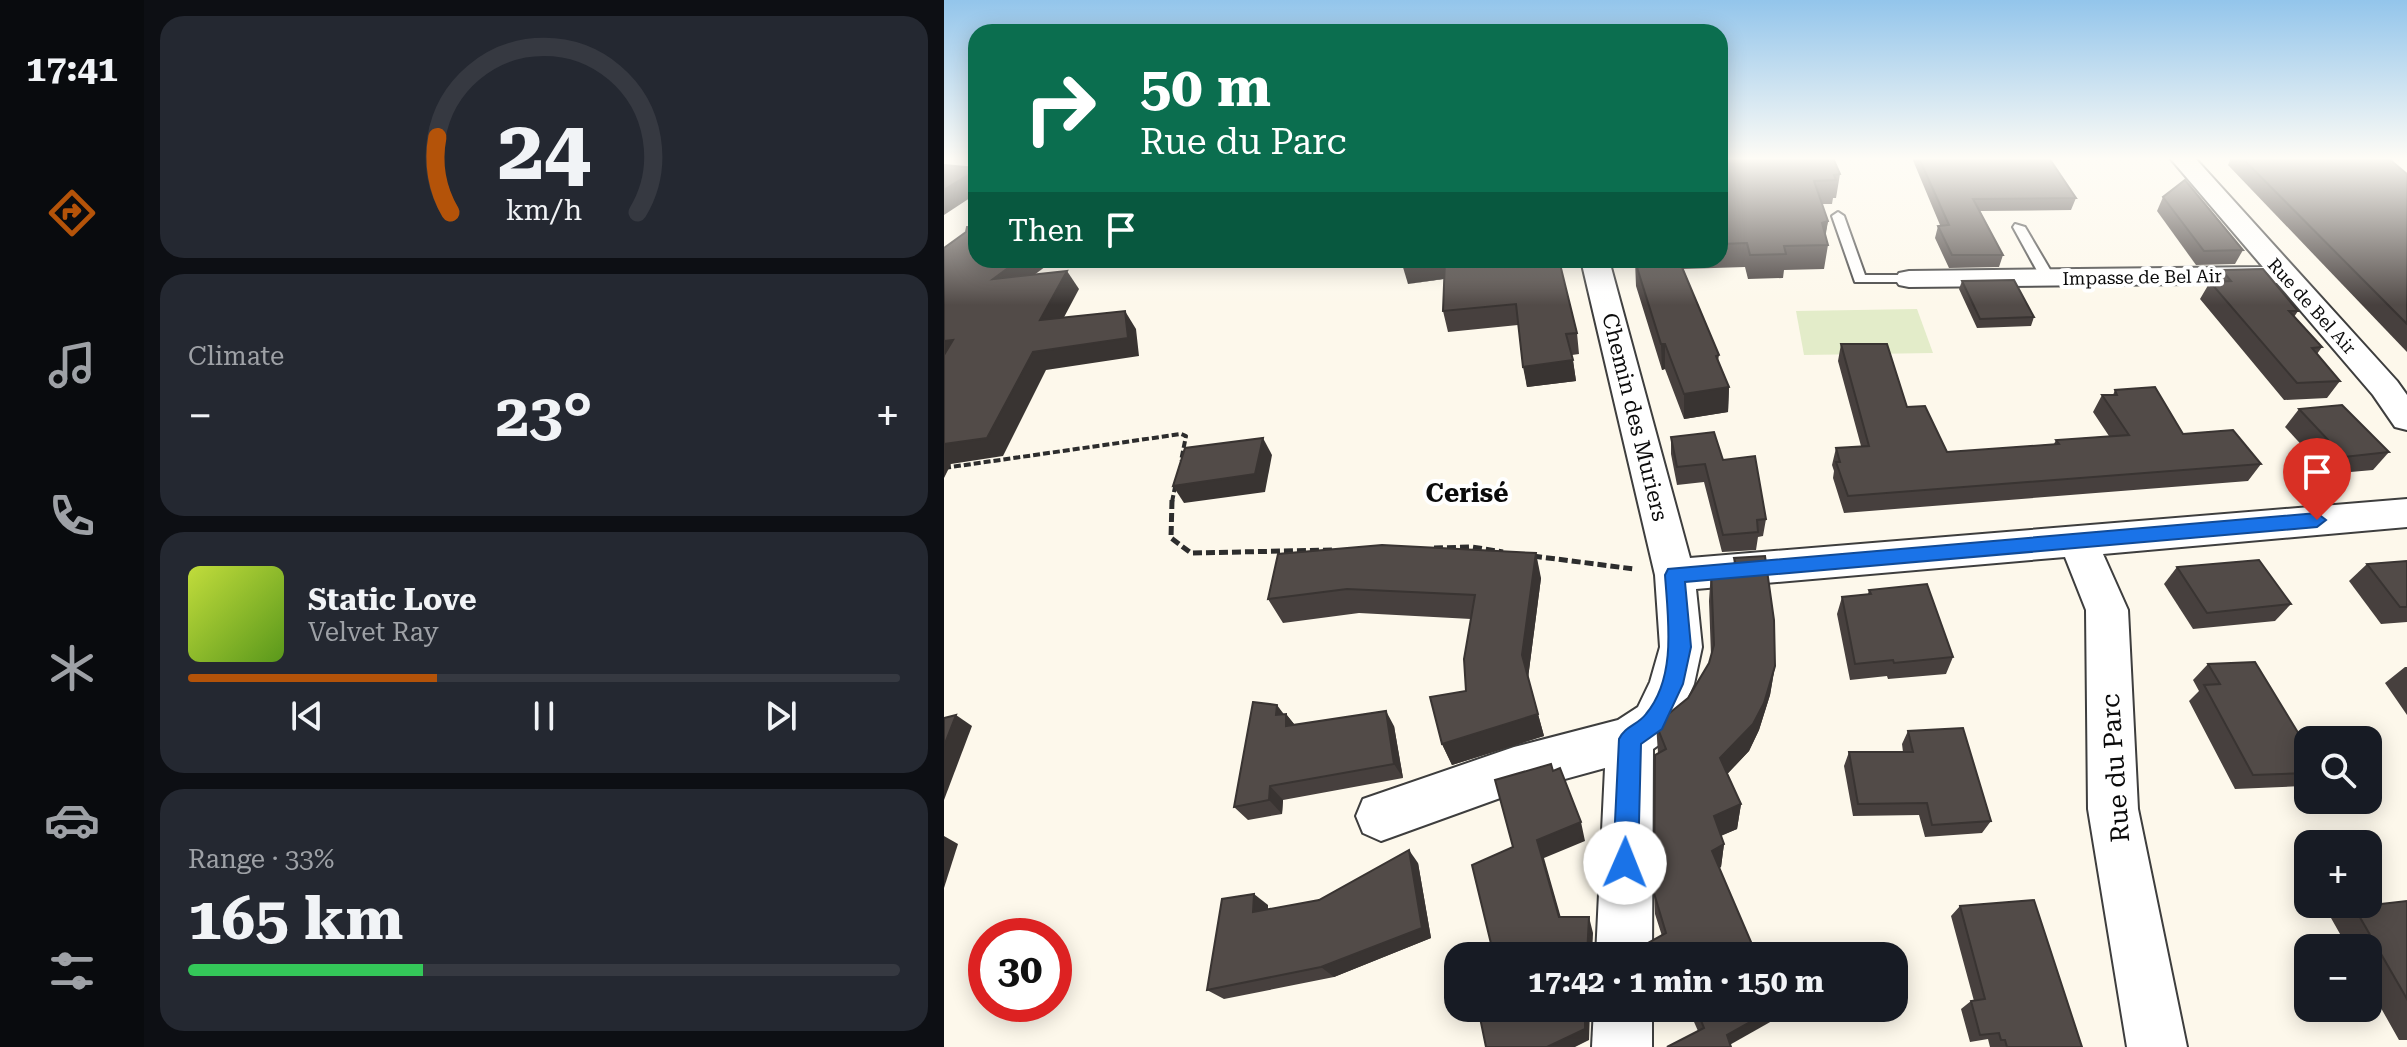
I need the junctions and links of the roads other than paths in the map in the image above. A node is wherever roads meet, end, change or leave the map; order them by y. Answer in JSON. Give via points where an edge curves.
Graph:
{"nodes":[{"id":1,"x":2225,"y":207,"type":"edge"},
{"id":2,"x":1838,"y":216,"type":"dead end"},
{"id":3,"x":2019,"y":227,"type":"dead end"},
{"id":4,"x":1597,"y":268,"type":"edge"},
{"id":5,"x":2285,"y":275,"type":"junction"},
{"id":6,"x":2048,"y":278,"type":"junction"},
{"id":7,"x":1909,"y":279,"type":"joint"},
{"id":8,"x":2407,"y":419,"type":"edge"},
{"id":9,"x":2407,"y":513,"type":"edge"},
{"id":10,"x":2078,"y":540,"type":"junction"},
{"id":11,"x":1675,"y":575,"type":"junction"},
{"id":12,"x":1630,"y":739,"type":"junction"},
{"id":13,"x":1381,"y":816,"type":"dead end"},
{"id":14,"x":1624,"y":942,"type":"edge"},
{"id":15,"x":1623,"y":1022,"type":"edge"},
{"id":16,"x":1622,"y":1047,"type":"edge"},
{"id":17,"x":2157,"y":1047,"type":"edge"}],
"edges":[{"from":1,"to":5,"type":"street","name":"Rue de Bel Air"},
{"from":2,"to":7,"type":"lane","via":[[1860,279]]},
{"from":3,"to":6,"type":"lane","name":"Impasse de Bel Air"},
{"from":4,"to":11,"type":"street","name":"Chemin des Muriers"},
{"from":5,"to":6,"type":"street","name":"Impasse de Bel Air"},
{"from":5,"to":8,"type":"street","name":"Rue de Bel Air"},
{"from":6,"to":7,"type":"street","name":"Impasse de Bel Air"},
{"from":9,"to":10,"type":"street"},
{"from":10,"to":11,"type":"street"},
{"from":10,"to":17,"type":"street","name":"Rue du Parc","via":[[2107,610],[2113,809]]},
{"from":11,"to":12,"type":"street","name":"Chemin des Muriers","via":[[1681,647],[1672,684],[1654,722]]},
{"from":12,"to":13,"type":"street","via":[[1514,770]]},
{"from":12,"to":14,"type":"street"},
{"from":15,"to":16,"type":"street"}]}
